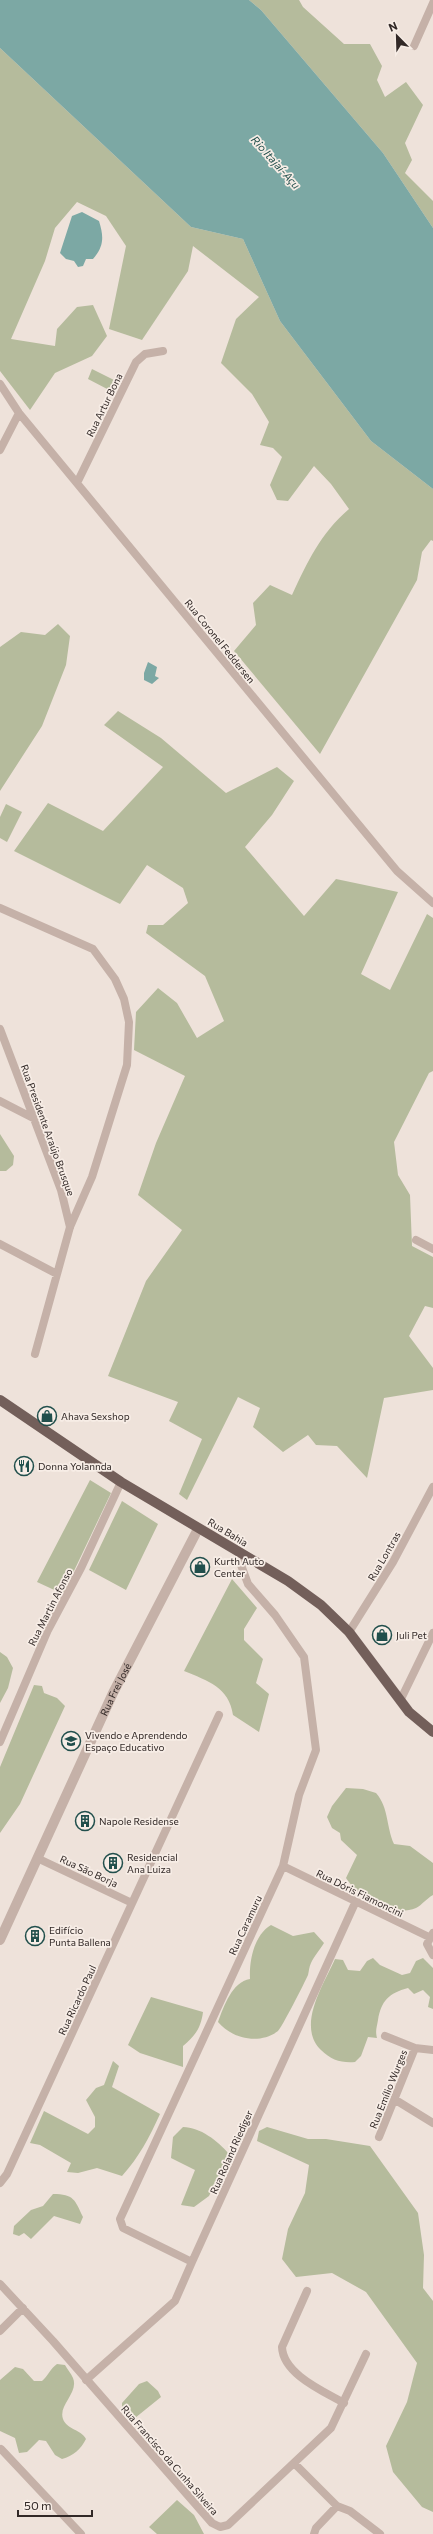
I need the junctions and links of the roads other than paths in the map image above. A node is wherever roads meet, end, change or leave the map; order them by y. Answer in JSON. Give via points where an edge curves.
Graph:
{"nodes":[{"id":1,"x":433,"y":3,"type":"edge"},
{"id":2,"x":414,"y":46,"type":"dead end"},
{"id":3,"x":162,"y":351,"type":"dead end"},
{"id":4,"x":0,"y":384,"type":"edge"},
{"id":5,"x":18,"y":413,"type":"junction"},
{"id":6,"x":0,"y":450,"type":"edge"},
{"id":7,"x":77,"y":483,"type":"junction"},
{"id":8,"x":433,"y":903,"type":"edge"},
{"id":9,"x":0,"y":908,"type":"edge"},
{"id":10,"x":0,"y":1029,"type":"edge"},
{"id":11,"x":0,"y":1101,"type":"edge"},
{"id":12,"x":35,"y":1119,"type":"junction"},
{"id":13,"x":70,"y":1228,"type":"junction"},
{"id":14,"x":416,"y":1240,"type":"dead end"},
{"id":15,"x":0,"y":1244,"type":"edge"},
{"id":16,"x":433,"y":1249,"type":"edge"},
{"id":17,"x":58,"y":1274,"type":"junction"},
{"id":18,"x":35,"y":1354,"type":"dead end"},
{"id":19,"x":0,"y":1400,"type":"edge"},
{"id":20,"x":121,"y":1482,"type":"junction"},
{"id":21,"x":433,"y":1487,"type":"edge"},
{"id":22,"x":198,"y":1529,"type":"junction"},
{"id":23,"x":246,"y":1557,"type":"junction"},
{"id":24,"x":349,"y":1632,"type":"junction"},
{"id":25,"x":433,"y":1633,"type":"edge"},
{"id":26,"x":400,"y":1701,"type":"junction"},
{"id":27,"x":219,"y":1715,"type":"dead end"},
{"id":28,"x":433,"y":1732,"type":"edge"},
{"id":29,"x":0,"y":1742,"type":"edge"},
{"id":30,"x":37,"y":1858,"type":"junction"},
{"id":31,"x":284,"y":1866,"type":"junction"},
{"id":32,"x":132,"y":1902,"type":"junction"},
{"id":33,"x":355,"y":1903,"type":"junction"},
{"id":34,"x":431,"y":1935,"type":"edge"},
{"id":35,"x":0,"y":1940,"type":"edge"},
{"id":36,"x":433,"y":1955,"type":"edge"},
{"id":37,"x":385,"y":2036,"type":"dead end"},
{"id":38,"x":415,"y":2048,"type":"junction"},
{"id":39,"x":433,"y":2050,"type":"edge"},
{"id":40,"x":394,"y":2099,"type":"junction"},
{"id":41,"x":433,"y":2123,"type":"edge"},
{"id":42,"x":379,"y":2137,"type":"dead end"},
{"id":43,"x":0,"y":2183,"type":"edge"},
{"id":44,"x":192,"y":2262,"type":"junction"},
{"id":45,"x":0,"y":2284,"type":"edge"},
{"id":46,"x":307,"y":2291,"type":"dead end"},
{"id":47,"x":23,"y":2308,"type":"junction"},
{"id":48,"x":0,"y":2331,"type":"edge"},
{"id":49,"x":366,"y":2354,"type":"dead end"},
{"id":50,"x":86,"y":2380,"type":"junction"},
{"id":51,"x":344,"y":2403,"type":"junction"},
{"id":52,"x":1,"y":2449,"type":"dead end"},
{"id":53,"x":294,"y":2463,"type":"junction"},
{"id":54,"x":337,"y":2506,"type":"junction"},
{"id":55,"x":81,"y":2534,"type":"edge"},
{"id":56,"x":314,"y":2534,"type":"edge"},
{"id":57,"x":380,"y":2534,"type":"edge"}],
"edges":[{"from":1,"to":2,"type":"street"},
{"from":3,"to":7,"type":"street","name":"Rua Artur Bona","via":[[144,354],[136,362]]},
{"from":4,"to":5,"type":"street","name":"Rua Coronel Feddersen"},
{"from":5,"to":6,"type":"street"},
{"from":5,"to":7,"type":"street","name":"Rua Coronel Feddersen"},
{"from":7,"to":8,"type":"street","name":"Rua Coronel Feddersen","via":[[397,871]]},
{"from":9,"to":13,"type":"street","via":[[93,949],[114,979],[124,999],[129,1022],[127,1065],[92,1176]]},
{"from":10,"to":12,"type":"street","name":"Rua Presidente Araújo Brusque"},
{"from":11,"to":12,"type":"street"},
{"from":12,"to":13,"type":"street","name":"Rua Presidente Araújo Brusque","via":[[61,1190]]},
{"from":13,"to":17,"type":"street","name":"Rua Presidente Araújo Brusque"},
{"from":14,"to":16,"type":"street"},
{"from":15,"to":17,"type":"street"},
{"from":17,"to":18,"type":"street","name":"Rua Presidente Araújo Brusque"},
{"from":19,"to":20,"type":"main road","name":"Rua Bahia"},
{"from":20,"to":22,"type":"main road","name":"Rua Bahia"},
{"from":20,"to":29,"type":"street","name":"Rua Martin Afonso","via":[[81,1568],[48,1630]]},
{"from":21,"to":24,"type":"street","name":"Rua Lontras","via":[[393,1562]]},
{"from":22,"to":23,"type":"main road","name":"Rua Bahia"},
{"from":22,"to":30,"type":"street","name":"Rua Frei José","via":[[113,1693]]},
{"from":23,"to":24,"type":"main road","name":"Rua Bahia","via":[[321,1605]]},
{"from":23,"to":31,"type":"street","name":"Rua Caramuru","via":[[241,1566],[243,1575],[296,1642],[307,1668],[316,1750],[299,1795]]},
{"from":24,"to":26,"type":"main road","name":"Rua Bahia"},
{"from":25,"to":26,"type":"street"},
{"from":26,"to":28,"type":"main road","name":"Rua Bahia","via":[[423,1726]]},
{"from":27,"to":32,"type":"street","name":"Rua Ricardo Paul"},
{"from":30,"to":32,"type":"street","name":"Rua São Borja"},
{"from":30,"to":35,"type":"street","name":"Rua Frei José"},
{"from":31,"to":33,"type":"street","name":"Rua Dóris Fiamoncini"},
{"from":31,"to":44,"type":"street","name":"Rua Caramuru","via":[[120,2218],[123,2228]]},
{"from":32,"to":43,"type":"street","name":"Rua Ricardo Paul","via":[[7,2174]]},
{"from":33,"to":34,"type":"street","name":"Rua Dóris Fiamoncini"},
{"from":33,"to":44,"type":"street","name":"Rua Roland Riediger"},
{"from":34,"to":36,"type":"street","via":[[427,1944]]},
{"from":37,"to":38,"type":"street"},
{"from":38,"to":39,"type":"street"},
{"from":38,"to":40,"type":"street","name":"Rua Emílio Wurges"},
{"from":40,"to":41,"type":"street"},
{"from":40,"to":42,"type":"street","name":"Rua Emílio Wurges"},
{"from":44,"to":50,"type":"street","name":"Rua Roland Riediger","via":[[175,2301]]},
{"from":45,"to":47,"type":"street","name":"Rua Francisco da Cunha Silveira"},
{"from":46,"to":51,"type":"street","via":[[282,2347],[282,2357],[289,2366],[312,2384]]},
{"from":47,"to":48,"type":"street"},
{"from":47,"to":50,"type":"street","name":"Rua Francisco da Cunha Silveira"},
{"from":49,"to":51,"type":"street","name":"Rua Francisco da Cunha Silveira"},
{"from":50,"to":53,"type":"street","name":"Rua Francisco da Cunha Silveira","via":[[212,2523],[220,2527],[228,2525]]},
{"from":51,"to":53,"type":"street","name":"Rua Francisco da Cunha Silveira","via":[[331,2428]]},
{"from":52,"to":55,"type":"street"},
{"from":53,"to":54,"type":"street"},
{"from":54,"to":56,"type":"street","via":[[316,2528]]},
{"from":54,"to":57,"type":"street","via":[[350,2511]]}]}
